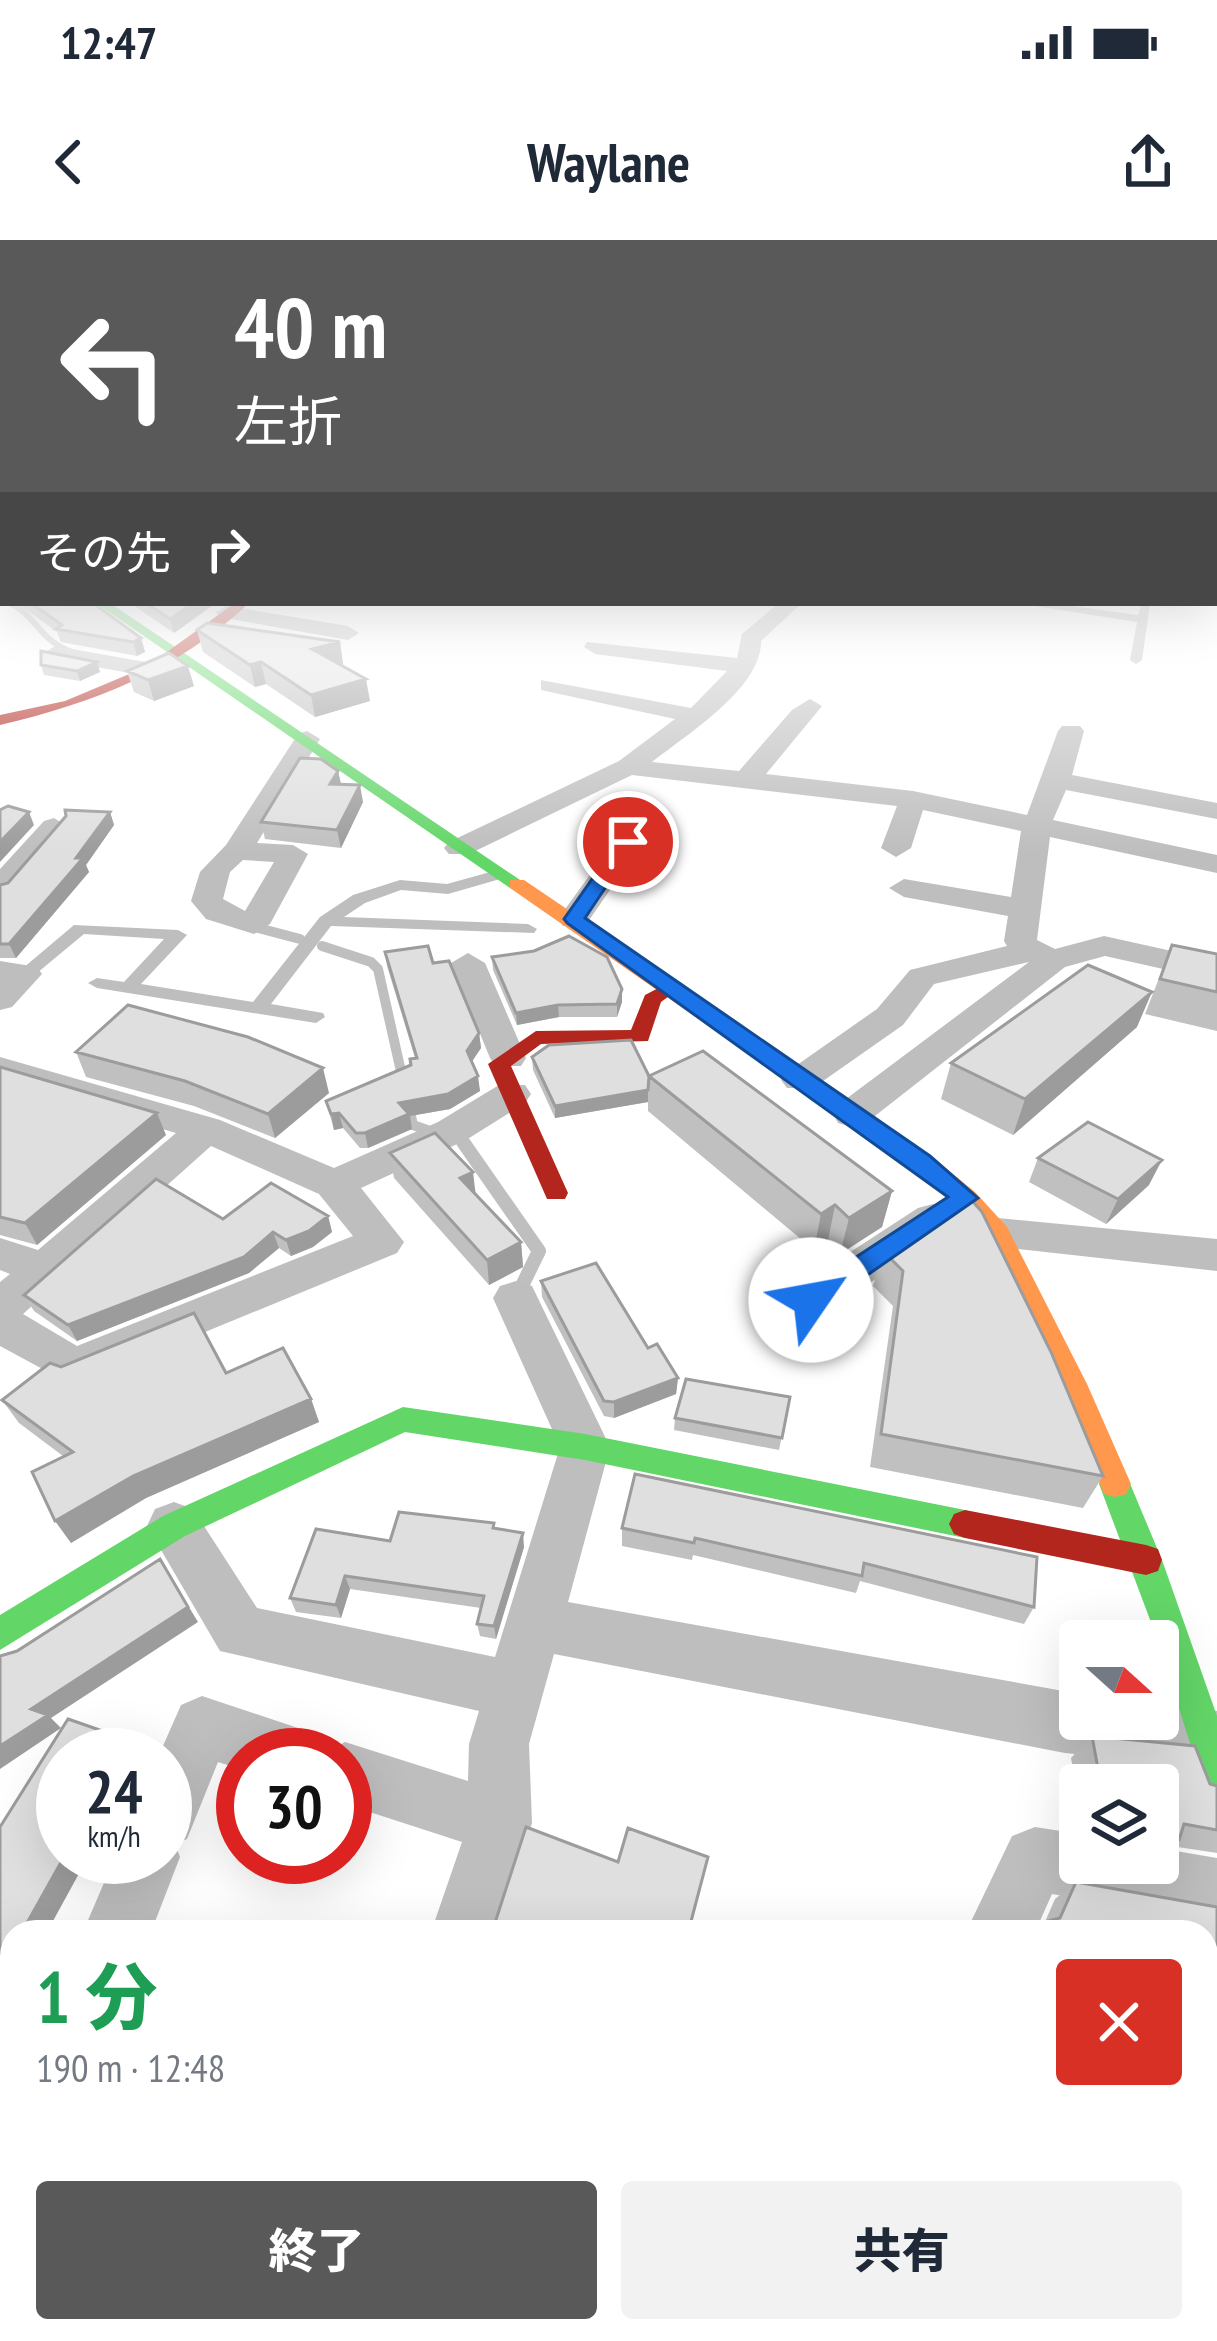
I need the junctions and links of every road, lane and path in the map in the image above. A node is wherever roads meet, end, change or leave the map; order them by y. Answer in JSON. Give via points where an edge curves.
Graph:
{"nodes":[{"id":1,"x":79,"y":657,"type":"edge"},
{"id":2,"x":168,"y":657,"type":"edge"},
{"id":3,"x":182,"y":657,"type":"edge"},
{"id":4,"x":674,"y":657,"type":"edge"},
{"id":5,"x":751,"y":657,"type":"edge"},
{"id":6,"x":743,"y":666,"type":"junction"},
{"id":7,"x":151,"y":670,"type":"junction"},
{"id":8,"x":548,"y":686,"type":"dead end"},
{"id":9,"x":810,"y":706,"type":"dead end"},
{"id":10,"x":695,"y":716,"type":"junction"},
{"id":11,"x":0,"y":720,"type":"edge"},
{"id":12,"x":1071,"y":731,"type":"dead end"},
{"id":13,"x":307,"y":740,"type":"junction"},
{"id":14,"x":628,"y":767,"type":"junction"},
{"id":15,"x":746,"y":780,"type":"junction"},
{"id":16,"x":1057,"y":780,"type":"junction"},
{"id":17,"x":901,"y":790,"type":"junction"},
{"id":18,"x":1217,"y":811,"type":"edge"},
{"id":19,"x":1037,"y":823,"type":"junction"},
{"id":20,"x":54,"y":827,"type":"edge"},
{"id":21,"x":628,"y":842,"type":"dead end"},
{"id":22,"x":460,"y":848,"type":"junction"},
{"id":23,"x":896,"y":848,"type":"dead end"},
{"id":24,"x":237,"y":850,"type":"dead end"},
{"id":25,"x":1217,"y":864,"type":"edge"},
{"id":26,"x":501,"y":874,"type":"junction"},
{"id":27,"x":0,"y":887,"type":"edge"},
{"id":28,"x":904,"y":888,"type":"dead end"},
{"id":29,"x":1024,"y":909,"type":"junction"},
{"id":30,"x":574,"y":919,"type":"junction"},
{"id":31,"x":326,"y":921,"type":"junction"},
{"id":32,"x":528,"y":929,"type":"dead end"},
{"id":33,"x":1041,"y":956,"type":"junction"},
{"id":34,"x":468,"y":963,"type":"dead end"},
{"id":35,"x":1217,"y":971,"type":"edge"},
{"id":36,"x":12,"y":972,"type":"edge"},
{"id":37,"x":97,"y":983,"type":"dead end"},
{"id":38,"x":128,"y":988,"type":"junction"},
{"id":39,"x":670,"y":988,"type":"junction"},
{"id":40,"x":0,"y":1000,"type":"edge"},
{"id":41,"x":258,"y":1008,"type":"junction"},
{"id":42,"x":316,"y":1017,"type":"dead end"},
{"id":43,"x":0,"y":1069,"type":"edge"},
{"id":44,"x":510,"y":1076,"type":"junction"},
{"id":45,"x":800,"y":1080,"type":"junction"},
{"id":46,"x":852,"y":1114,"type":"junction"},
{"id":47,"x":206,"y":1129,"type":"junction"},
{"id":48,"x":334,"y":1184,"type":"junction"},
{"id":49,"x":556,"y":1193,"type":"dead end"},
{"id":50,"x":966,"y":1198,"type":"junction"},
{"id":51,"x":998,"y":1234,"type":"junction"},
{"id":52,"x":0,"y":1254,"type":"edge"},
{"id":53,"x":1217,"y":1256,"type":"edge"},
{"id":54,"x":49,"y":1270,"type":"junction"},
{"id":55,"x":516,"y":1298,"type":"dead end"},
{"id":56,"x":811,"y":1300,"type":"dead end"},
{"id":57,"x":0,"y":1308,"type":"edge"},
{"id":58,"x":0,"y":1323,"type":"edge"},
{"id":59,"x":585,"y":1447,"type":"junction"},
{"id":60,"x":174,"y":1526,"type":"junction"},
{"id":61,"x":1146,"y":1560,"type":"junction"},
{"id":62,"x":534,"y":1623,"type":"junction"},
{"id":63,"x":0,"y":1634,"type":"edge"},
{"id":64,"x":514,"y":1690,"type":"junction"},
{"id":65,"x":1208,"y":1723,"type":"edge"},
{"id":66,"x":216,"y":1731,"type":"edge"},
{"id":67,"x":192,"y":1751,"type":"edge"},
{"id":68,"x":372,"y":1781,"type":"edge"},
{"id":69,"x":500,"y":1823,"type":"junction"},
{"id":70,"x":137,"y":1884,"type":"edge"},
{"id":71,"x":1217,"y":1891,"type":"edge"},
{"id":72,"x":123,"y":1920,"type":"edge"},
{"id":73,"x":469,"y":1920,"type":"edge"},
{"id":74,"x":1006,"y":1920,"type":"edge"}],
"edges":[{"from":1,"to":7,"type":"street"},
{"from":2,"to":7,"type":"street"},
{"from":3,"to":13,"type":"street"},
{"from":4,"to":6,"type":"street"},
{"from":5,"to":6,"type":"street"},
{"from":6,"to":10,"type":"street"},
{"from":7,"to":11,"type":"street","via":[[70,704]]},
{"from":8,"to":10,"type":"street"},
{"from":9,"to":15,"type":"street"},
{"from":10,"to":14,"type":"street"},
{"from":12,"to":16,"type":"street"},
{"from":13,"to":22,"type":"street"},
{"from":13,"to":24,"type":"street"},
{"from":14,"to":15,"type":"street"},
{"from":14,"to":22,"type":"street"},
{"from":15,"to":17,"type":"street"},
{"from":16,"to":18,"type":"street"},
{"from":16,"to":19,"type":"street"},
{"from":17,"to":19,"type":"street"},
{"from":17,"to":23,"type":"street"},
{"from":19,"to":25,"type":"street"},
{"from":19,"to":29,"type":"street"},
{"from":20,"to":27,"type":"street"},
{"from":21,"to":30,"type":"street"},
{"from":22,"to":26,"type":"street"},
{"from":26,"to":30,"type":"street"},
{"from":26,"to":31,"type":"lane","via":[[448,890],[400,885]]},
{"from":28,"to":29,"type":"street"},
{"from":29,"to":33,"type":"street","via":[[1020,941]]},
{"from":30,"to":39,"type":"street"},
{"from":31,"to":32,"type":"lane"},
{"from":31,"to":41,"type":"lane"},
{"from":33,"to":35,"type":"street","via":[[1104,946]]},
{"from":33,"to":45,"type":"street","via":[[922,977],[890,1017]]},
{"from":33,"to":46,"type":"street"},
{"from":34,"to":44,"type":"street"},
{"from":36,"to":38,"type":"lane","via":[[80,929],[178,934]]},
{"from":36,"to":40,"type":"street"},
{"from":37,"to":38,"type":"lane"},
{"from":38,"to":41,"type":"lane"},
{"from":39,"to":44,"type":"street","via":[[652,999],[640,1036],[536,1038]]},
{"from":39,"to":45,"type":"street"},
{"from":41,"to":42,"type":"lane"},
{"from":43,"to":47,"type":"street"},
{"from":44,"to":48,"type":"street","via":[[452,1131]]},
{"from":44,"to":49,"type":"street"},
{"from":45,"to":46,"type":"street"},
{"from":46,"to":50,"type":"street"},
{"from":47,"to":48,"type":"street"},
{"from":47,"to":54,"type":"street"},
{"from":48,"to":58,"type":"street","via":[[382,1242],[74,1367]]},
{"from":50,"to":51,"type":"street"},
{"from":50,"to":56,"type":"street"},
{"from":51,"to":53,"type":"street"},
{"from":51,"to":61,"type":"street","via":[[1073,1384]]},
{"from":52,"to":54,"type":"street"},
{"from":54,"to":57,"type":"street"},
{"from":55,"to":59,"type":"street"},
{"from":59,"to":60,"type":"street","via":[[403,1419]]},
{"from":59,"to":61,"type":"street"},
{"from":59,"to":62,"type":"street"},
{"from":60,"to":63,"type":"street"},
{"from":60,"to":64,"type":"street","via":[[240,1632]]},
{"from":61,"to":65,"type":"street"},
{"from":62,"to":64,"type":"street"},
{"from":62,"to":65,"type":"street","via":[[1065,1724]]},
{"from":64,"to":69,"type":"street","via":[[499,1744]]},
{"from":66,"to":67,"type":"street","via":[[202,1726]]},
{"from":68,"to":69,"type":"street"},
{"from":69,"to":73,"type":"street"},
{"from":70,"to":72,"type":"street"},
{"from":71,"to":74,"type":"street","via":[[1035,1858]]}]}
